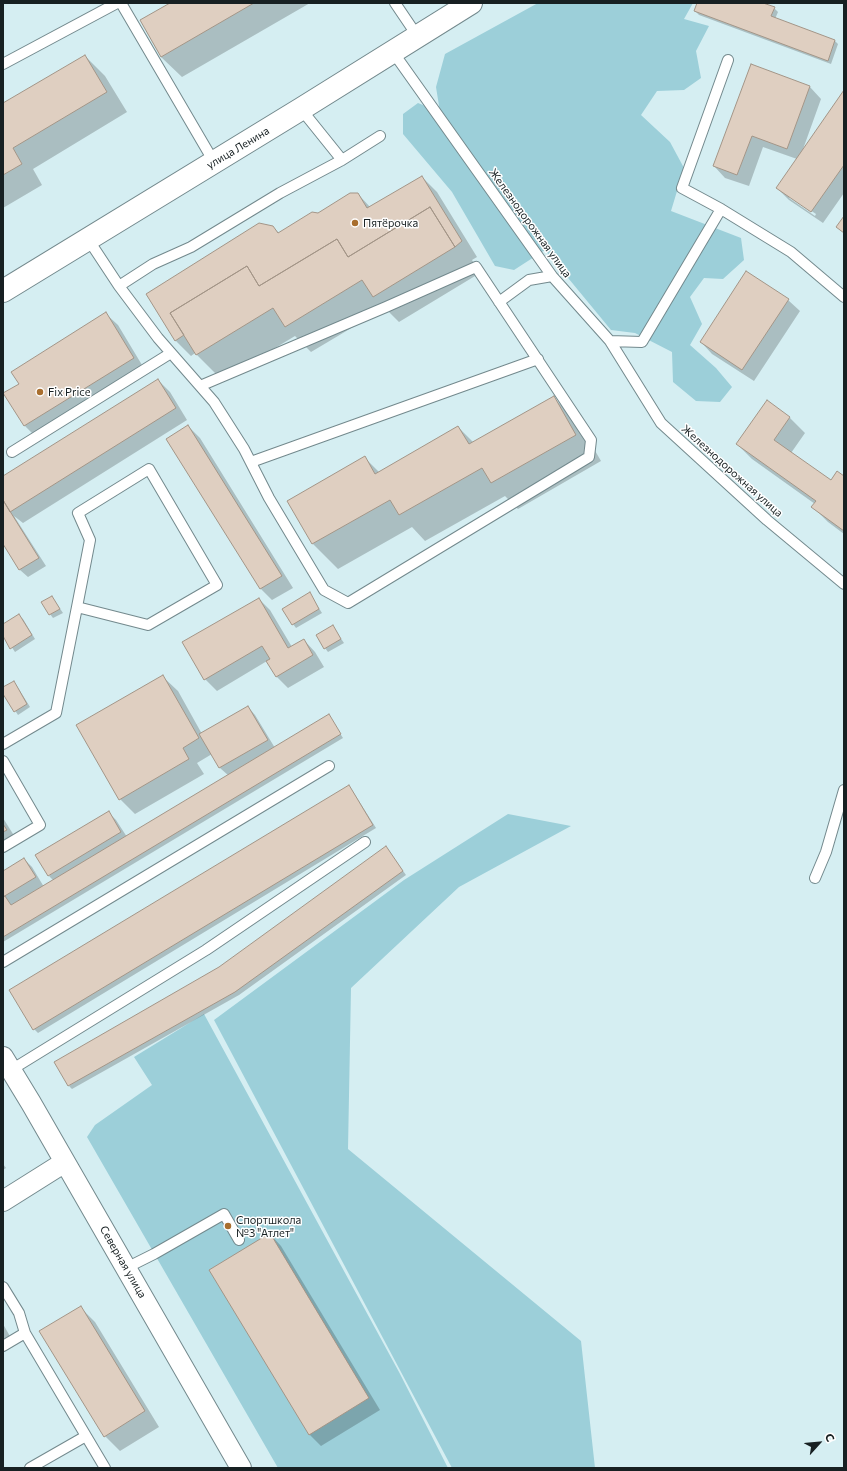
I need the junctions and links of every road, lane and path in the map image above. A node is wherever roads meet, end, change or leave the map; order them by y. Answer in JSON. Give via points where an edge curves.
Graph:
{"nodes":[{"id":1,"x":117,"y":3,"type":"edge"},
{"id":2,"x":121,"y":3,"type":"edge"},
{"id":3,"x":395,"y":3,"type":"edge"},
{"id":4,"x":471,"y":3,"type":"edge"},
{"id":5,"x":418,"y":36,"type":"junction"},
{"id":6,"x":393,"y":52,"type":"junction"},
{"id":7,"x":728,"y":60,"type":"dead end"},
{"id":8,"x":3,"y":64,"type":"edge"},
{"id":9,"x":301,"y":109,"type":"junction"},
{"id":10,"x":380,"y":136,"type":"dead end"},
{"id":11,"x":342,"y":160,"type":"junction"},
{"id":12,"x":214,"y":162,"type":"junction"},
{"id":13,"x":721,"y":210,"type":"junction"},
{"id":14,"x":88,"y":239,"type":"junction"},
{"id":15,"x":552,"y":276,"type":"junction"},
{"id":16,"x":119,"y":286,"type":"junction"},
{"id":17,"x":3,"y":291,"type":"edge"},
{"id":18,"x":844,"y":297,"type":"edge"},
{"id":19,"x":499,"y":302,"type":"junction"},
{"id":20,"x":610,"y":341,"type":"junction"},
{"id":21,"x":171,"y":353,"type":"junction"},
{"id":22,"x":538,"y":359,"type":"junction"},
{"id":23,"x":200,"y":386,"type":"junction"},
{"id":24,"x":12,"y":452,"type":"dead end"},
{"id":25,"x":251,"y":462,"type":"junction"},
{"id":26,"x":844,"y":584,"type":"edge"},
{"id":27,"x":77,"y":607,"type":"junction"},
{"id":28,"x":3,"y":744,"type":"edge"},
{"id":29,"x":3,"y":761,"type":"edge"},
{"id":30,"x":328,"y":766,"type":"dead end"},
{"id":31,"x":844,"y":790,"type":"edge"},
{"id":32,"x":365,"y":842,"type":"dead end"},
{"id":33,"x":3,"y":847,"type":"edge"},
{"id":34,"x":815,"y":878,"type":"dead end"},
{"id":35,"x":3,"y":962,"type":"edge"},
{"id":36,"x":7,"y":1064,"type":"edge"},
{"id":37,"x":65,"y":1162,"type":"junction"},
{"id":38,"x":3,"y":1201,"type":"edge"},
{"id":39,"x":239,"y":1240,"type":"dead end"},
{"id":40,"x":126,"y":1268,"type":"junction"},
{"id":41,"x":3,"y":1287,"type":"edge"},
{"id":42,"x":25,"y":1333,"type":"junction"},
{"id":43,"x":3,"y":1346,"type":"edge"},
{"id":44,"x":86,"y":1436,"type":"junction"},
{"id":45,"x":30,"y":1468,"type":"edge"},
{"id":46,"x":104,"y":1468,"type":"edge"},
{"id":47,"x":241,"y":1468,"type":"edge"}],
"edges":[{"from":1,"to":8,"type":"lane"},
{"from":2,"to":12,"type":"lane"},
{"from":3,"to":5,"type":"lane"},
{"from":4,"to":5,"type":"street","name":"улица Ленина"},
{"from":5,"to":6,"type":"street","name":"улица Ленина"},
{"from":6,"to":9,"type":"street","name":"улица Ленина"},
{"from":6,"to":15,"type":"lane","name":"Железнодорожная улица"},
{"from":7,"to":13,"type":"lane","via":[[682,188]]},
{"from":9,"to":11,"type":"lane"},
{"from":9,"to":12,"type":"street","name":"улица Ленина"},
{"from":10,"to":11,"type":"lane"},
{"from":11,"to":16,"type":"lane","via":[[280,193],[191,247],[153,264]]},
{"from":12,"to":14,"type":"street","name":"улица Ленина"},
{"from":13,"to":18,"type":"lane","via":[[791,252]]},
{"from":13,"to":20,"type":"lane","via":[[642,342]]},
{"from":14,"to":16,"type":"lane"},
{"from":14,"to":17,"type":"street","name":"улица Ленина"},
{"from":15,"to":19,"type":"lane","via":[[529,280]]},
{"from":15,"to":20,"type":"lane","name":"Железнодорожная улица"},
{"from":16,"to":21,"type":"lane"},
{"from":19,"to":22,"type":"lane"},
{"from":19,"to":23,"type":"lane","via":[[476,267]]},
{"from":20,"to":26,"type":"lane","name":"Железнодорожная улица","via":[[661,423],[767,520]]},
{"from":21,"to":23,"type":"lane"},
{"from":21,"to":24,"type":"lane"},
{"from":22,"to":25,"type":"lane"},
{"from":22,"to":25,"type":"lane","via":[[591,440],[589,457],[348,603],[324,590],[269,498]]},
{"from":23,"to":25,"type":"lane","via":[[214,402]]},
{"from":27,"to":27,"type":"lane","via":[[90,540],[78,513],[149,468],[217,585],[148,626]]},
{"from":27,"to":28,"type":"lane","via":[[56,713]]},
{"from":29,"to":33,"type":"lane","via":[[40,825]]},
{"from":30,"to":35,"type":"lane"},
{"from":31,"to":34,"type":"lane","via":[[826,852]]},
{"from":32,"to":36,"type":"lane","via":[[206,950]]},
{"from":36,"to":37,"type":"street","name":"Северная улица"},
{"from":37,"to":38,"type":"street"},
{"from":37,"to":40,"type":"street","name":"Северная улица"},
{"from":39,"to":40,"type":"lane","via":[[224,1214]]},
{"from":40,"to":47,"type":"street","name":"Северная улица"},
{"from":41,"to":42,"type":"lane","via":[[19,1313]]},
{"from":42,"to":43,"type":"lane"},
{"from":42,"to":44,"type":"lane"},
{"from":44,"to":45,"type":"lane"},
{"from":44,"to":46,"type":"lane"}]}
